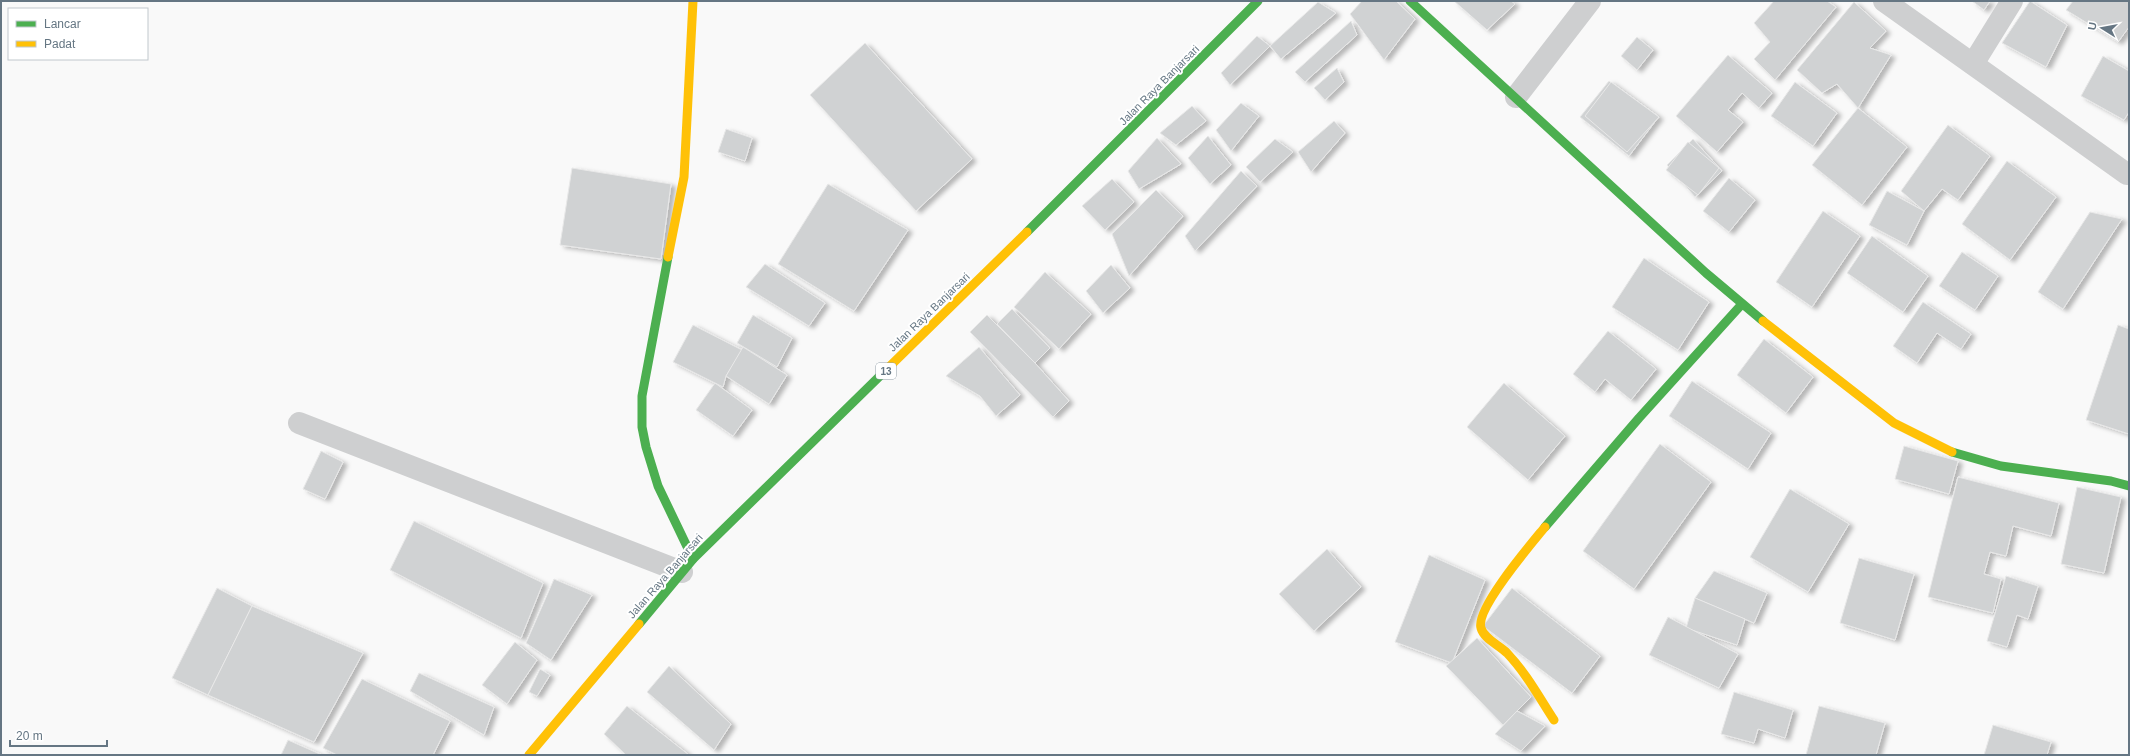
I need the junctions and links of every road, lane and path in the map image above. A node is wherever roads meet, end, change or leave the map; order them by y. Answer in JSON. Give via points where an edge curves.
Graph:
{"nodes":[{"id":1,"x":692,"y":1,"type":"edge"},
{"id":2,"x":1258,"y":1,"type":"edge"},
{"id":3,"x":1410,"y":1,"type":"edge"},
{"id":4,"x":1590,"y":1,"type":"edge"},
{"id":5,"x":1884,"y":1,"type":"edge"},
{"id":6,"x":2012,"y":1,"type":"edge"},
{"id":7,"x":1973,"y":64,"type":"junction"},
{"id":8,"x":1516,"y":97,"type":"junction"},
{"id":9,"x":2127,"y":174,"type":"dead end"},
{"id":10,"x":1742,"y":304,"type":"junction"},
{"id":11,"x":299,"y":423,"type":"dead end"},
{"id":12,"x":2129,"y":486,"type":"edge"},
{"id":13,"x":687,"y":565,"type":"junction"},
{"id":14,"x":1554,"y":720,"type":"dead end"},
{"id":15,"x":529,"y":755,"type":"edge"}],
"edges":[{"from":1,"to":13,"type":"main road","via":[[684,177],[641,407],[644,439],[651,470]]},
{"from":2,"to":13,"type":"main road","name":"Jalan Raya Banjarsari","number":"13","via":[[1119,142]]},
{"from":3,"to":8,"type":"main road"},
{"from":4,"to":8,"type":"street"},
{"from":5,"to":7,"type":"street"},
{"from":6,"to":7,"type":"street"},
{"from":7,"to":9,"type":"street"},
{"from":8,"to":10,"type":"main road"},
{"from":10,"to":12,"type":"main road","via":[[1894,423],[1952,452],[2001,466],[2111,481]]},
{"from":10,"to":14,"type":"main road","via":[[1647,407],[1578,488],[1507,575],[1481,618],[1480,627],[1483,633],[1505,652],[1525,676]]},
{"from":11,"to":13,"type":"street"},
{"from":13,"to":15,"type":"main road","name":"Jalan Raya Banjarsari","number":"13"}]}
